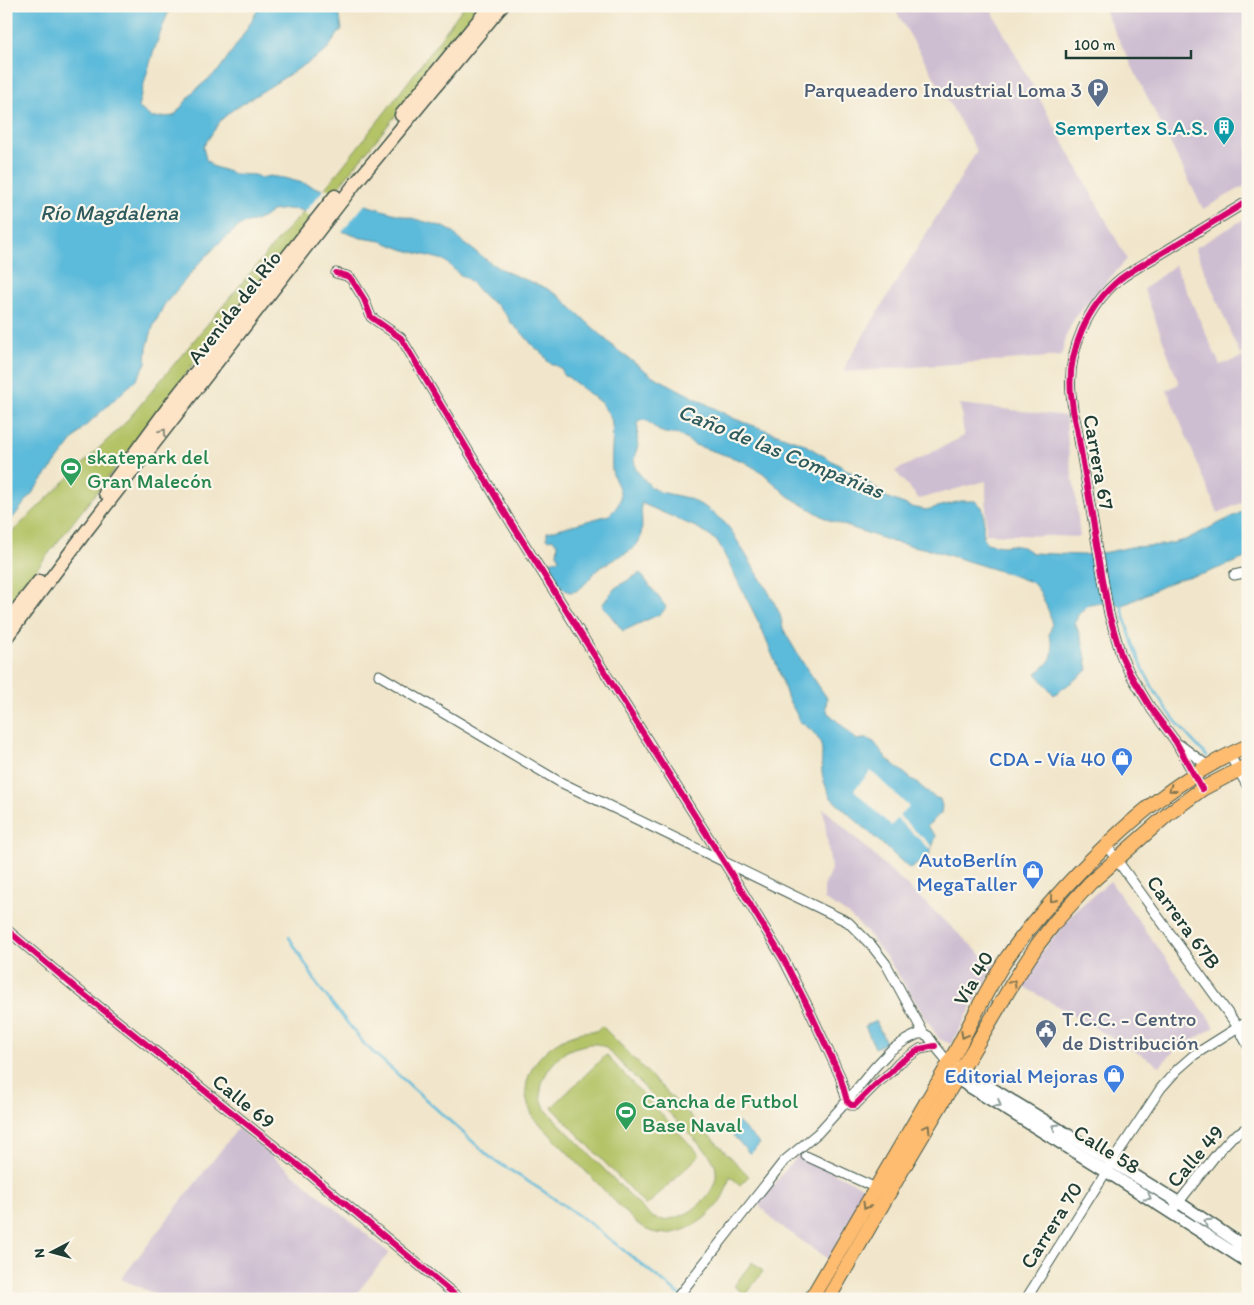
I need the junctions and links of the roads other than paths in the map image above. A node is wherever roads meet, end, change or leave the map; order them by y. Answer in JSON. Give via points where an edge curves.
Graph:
{"nodes":[{"id":1,"x":490,"y":6,"type":"edge"},
{"id":2,"x":502,"y":6,"type":"edge"},
{"id":3,"x":351,"y":182,"type":"junction"},
{"id":4,"x":1248,"y":202,"type":"edge"},
{"id":5,"x":316,"y":227,"type":"junction"},
{"id":6,"x":336,"y":273,"type":"dead end"},
{"id":7,"x":1248,"y":572,"type":"edge"},
{"id":8,"x":1234,"y":575,"type":"dead end"},
{"id":9,"x":6,"y":623,"type":"edge"},
{"id":10,"x":6,"y":638,"type":"edge"},
{"id":11,"x":379,"y":674,"type":"dead end"},
{"id":12,"x":1176,"y":742,"type":"junction"},
{"id":13,"x":1248,"y":746,"type":"edge"},
{"id":14,"x":1229,"y":754,"type":"junction"},
{"id":15,"x":1208,"y":766,"type":"junction"},
{"id":16,"x":1243,"y":768,"type":"edge"},
{"id":17,"x":1194,"y":774,"type":"junction"},
{"id":18,"x":1248,"y":787,"type":"edge"},
{"id":19,"x":1202,"y":789,"type":"junction"},
{"id":20,"x":1106,"y":845,"type":"junction"},
{"id":21,"x":1116,"y":860,"type":"junction"},
{"id":22,"x":724,"y":862,"type":"junction"},
{"id":23,"x":6,"y":929,"type":"edge"},
{"id":24,"x":1248,"y":1021,"type":"edge"},
{"id":25,"x":1238,"y":1027,"type":"junction"},
{"id":26,"x":924,"y":1034,"type":"junction"},
{"id":27,"x":935,"y":1046,"type":"junction"},
{"id":28,"x":1248,"y":1046,"type":"edge"},
{"id":29,"x":953,"y":1071,"type":"junction"},
{"id":30,"x":847,"y":1101,"type":"junction"},
{"id":31,"x":1248,"y":1127,"type":"edge"},
{"id":32,"x":806,"y":1156,"type":"dead end"},
{"id":33,"x":1109,"y":1166,"type":"junction"},
{"id":34,"x":876,"y":1188,"type":"junction"},
{"id":35,"x":1175,"y":1207,"type":"junction"},
{"id":36,"x":1248,"y":1233,"type":"edge"},
{"id":37,"x":1240,"y":1248,"type":"edge"},
{"id":38,"x":1248,"y":1262,"type":"edge"},
{"id":39,"x":460,"y":1299,"type":"edge"},
{"id":40,"x":676,"y":1299,"type":"edge"},
{"id":41,"x":811,"y":1299,"type":"edge"},
{"id":42,"x":828,"y":1299,"type":"edge"},
{"id":43,"x":1026,"y":1299,"type":"edge"}],
"edges":[{"from":1,"to":3,"type":"main road","name":"Avenida del Río"},
{"from":2,"to":3,"type":"main road","name":"Avenida del Río"},
{"from":3,"to":5,"type":"main road","name":"Avenida del Río"},
{"from":4,"to":12,"type":"street","name":"Carrera 67","via":[[1120,279],[1088,318],[1073,358],[1071,393],[1109,614],[1129,672]]},
{"from":5,"to":9,"type":"main road","name":"Avenida del Río","via":[[172,402]]},
{"from":10,"to":5,"type":"main road","name":"Avenida del Río","one_way":true},
{"from":6,"to":22,"type":"street","via":[[352,280],[371,317],[401,338],[510,521]]},
{"from":7,"to":8,"type":"street"},
{"from":11,"to":22,"type":"street","via":[[558,782]]},
{"from":12,"to":15,"type":"street","name":"Carrera 67"},
{"from":12,"to":17,"type":"street","name":"Carrera 67"},
{"from":13,"to":14,"type":"highway","name":"Vía 40"},
{"from":14,"to":15,"type":"highway","name":"Vía 40"},
{"from":14,"to":16,"type":"street"},
{"from":15,"to":17,"type":"highway","name":"Vía 40"},
{"from":16,"to":18,"type":"street"},
{"from":16,"to":19,"type":"highway","name":"Vía 40"},
{"from":17,"to":19,"type":"street","name":"Carrera 67"},
{"from":17,"to":20,"type":"highway","name":"Vía 40","one_way":true,"via":[[1151,805]]},
{"from":19,"to":21,"type":"highway","name":"Vía 40"},
{"from":20,"to":21,"type":"street","name":"Carrera 67B"},
{"from":20,"to":29,"type":"highway","name":"Vía 40","one_way":true,"via":[[1060,891],[1007,958],[991,984]]},
{"from":21,"to":25,"type":"street","name":"Carrera 67B"},
{"from":29,"to":21,"type":"highway","name":"Vía 40","one_way":true,"via":[[1038,944],[1072,902]]},
{"from":22,"to":26,"type":"street","via":[[848,922],[886,964]]},
{"from":22,"to":30,"type":"street","via":[[790,970],[840,1076]]},
{"from":23,"to":39,"type":"street","name":"Calle 69"},
{"from":24,"to":25,"type":"street","name":"Carrera 70"},
{"from":25,"to":28,"type":"street","name":"Carrera 67B"},
{"from":25,"to":33,"type":"street","name":"Carrera 70","via":[[1178,1069],[1156,1095]]},
{"from":26,"to":27,"type":"street"},
{"from":26,"to":30,"type":"street","via":[[918,1034],[891,1050]]},
{"from":27,"to":29,"type":"street"},
{"from":27,"to":30,"type":"street","via":[[920,1049],[898,1063],[855,1104]]},
{"from":29,"to":33,"type":"street","name":"Calle 58"},
{"from":29,"to":34,"type":"highway","name":"Vía 40"},
{"from":42,"to":29,"type":"highway","name":"Vía 40","one_way":true,"via":[[902,1170]]},
{"from":30,"to":40,"type":"street","via":[[784,1161]]},
{"from":31,"to":35,"type":"street","name":"Calle 49","via":[[1232,1136]]},
{"from":32,"to":34,"type":"street"},
{"from":33,"to":35,"type":"street","name":"Calle 58"},
{"from":33,"to":43,"type":"street","name":"Carrera 70"},
{"from":34,"to":41,"type":"highway","name":"Vía 40","one_way":true},
{"from":35,"to":37,"type":"street","name":"Calle 58"},
{"from":36,"to":37,"type":"street"},
{"from":37,"to":38,"type":"street","name":"Calle 58"}]}
